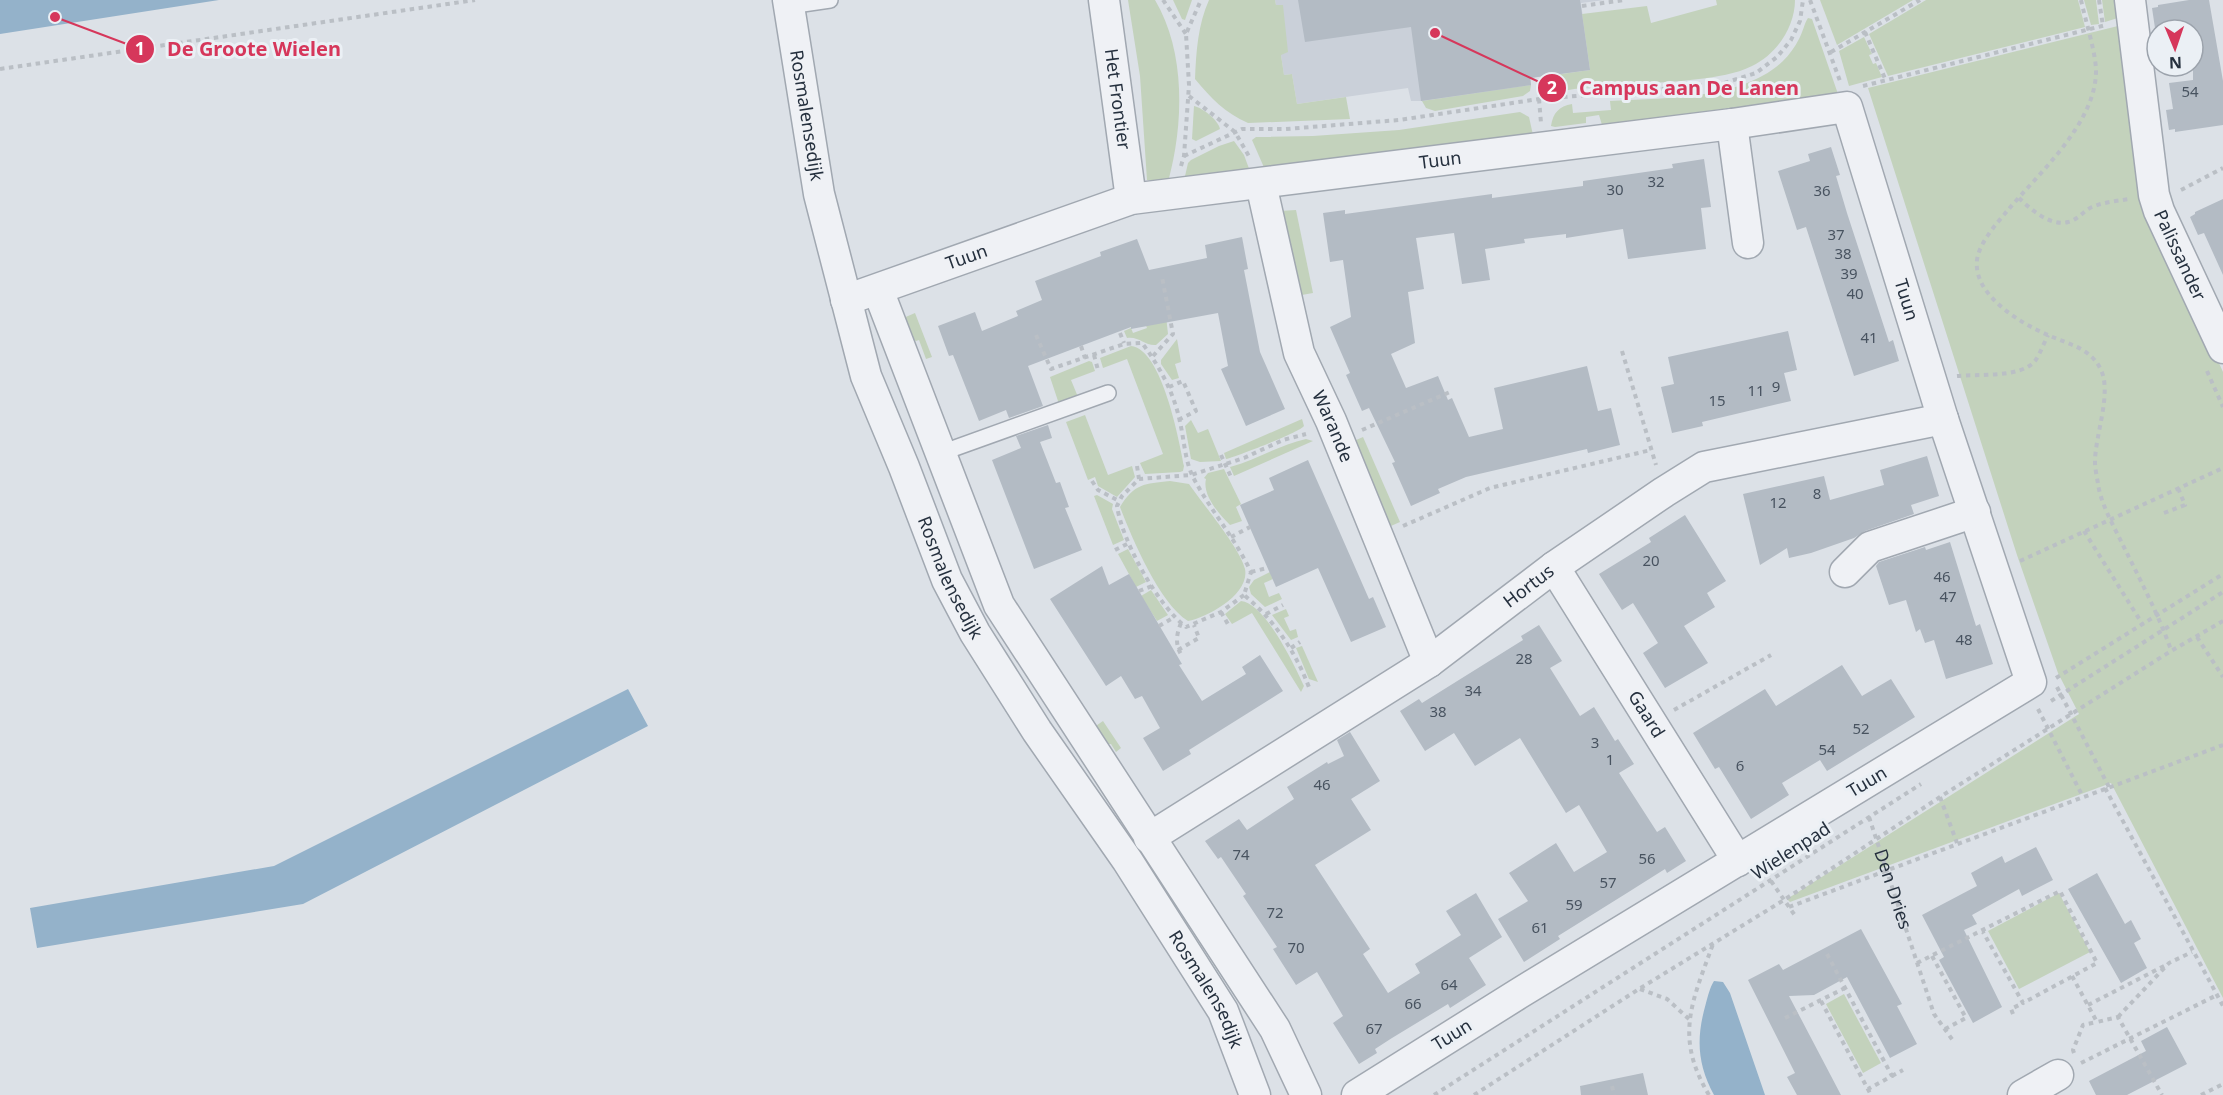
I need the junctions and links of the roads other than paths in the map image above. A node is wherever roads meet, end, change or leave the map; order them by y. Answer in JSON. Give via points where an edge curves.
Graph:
{"nodes":[{"id":1,"x":830,"y":0,"type":"edge"},
{"id":2,"x":1104,"y":0,"type":"edge"},
{"id":3,"x":789,"y":3,"type":"edge"},
{"id":4,"x":2132,"y":9,"type":"edge"},
{"id":5,"x":1732,"y":124,"type":"junction"},
{"id":6,"x":1261,"y":184,"type":"junction"},
{"id":7,"x":1131,"y":199,"type":"junction"},
{"id":8,"x":1748,"y":243,"type":"dead end"},
{"id":9,"x":878,"y":290,"type":"junction"},
{"id":10,"x":846,"y":300,"type":"junction"},
{"id":11,"x":2223,"y":348,"type":"edge"},
{"id":12,"x":1108,"y":393,"type":"dead end"},
{"id":13,"x":1943,"y":419,"type":"junction"},
{"id":14,"x":941,"y":453,"type":"junction"},
{"id":15,"x":1975,"y":512,"type":"junction"},
{"id":16,"x":1554,"y":567,"type":"junction"},
{"id":17,"x":1845,"y":572,"type":"dead end"},
{"id":18,"x":1429,"y":662,"type":"junction"},
{"id":19,"x":1149,"y":838,"type":"junction"},
{"id":20,"x":1738,"y":861,"type":"junction"},
{"id":21,"x":2061,"y":1079,"type":"edge"},
{"id":22,"x":1255,"y":1095,"type":"edge"},
{"id":23,"x":1306,"y":1095,"type":"edge"},
{"id":24,"x":1358,"y":1095,"type":"edge"},
{"id":25,"x":2023,"y":1095,"type":"edge"}],
"edges":[{"from":1,"to":3,"type":"lane"},
{"from":2,"to":7,"type":"street","name":"Het Frontier"},
{"from":3,"to":10,"type":"street","name":"Rosmalensedijk","via":[[819,194]]},
{"from":4,"to":11,"type":"street","name":"Palissander","via":[[2154,195]]},
{"from":5,"to":6,"type":"street","name":"Tuun"},
{"from":5,"to":8,"type":"street"},
{"from":5,"to":13,"type":"street","name":"Tuun","via":[[1845,98]]},
{"from":6,"to":7,"type":"street","name":"Tuun"},
{"from":6,"to":18,"type":"street","name":"Warande","via":[[1299,353]]},
{"from":7,"to":9,"type":"street","name":"Tuun"},
{"from":9,"to":10,"type":"street","name":"Tuun"},
{"from":9,"to":14,"type":"street"},
{"from":10,"to":22,"type":"street","name":"Rosmalensedijk","via":[[866,376],[947,580],[975,633],[1037,731],[1127,860],[1223,1011]]},
{"from":12,"to":14,"type":"lane"},
{"from":13,"to":15,"type":"street","name":"Tuun"},
{"from":13,"to":16,"type":"street","name":"Hortus","via":[[1704,467]]},
{"from":14,"to":19,"type":"street","via":[[999,605]]},
{"from":15,"to":17,"type":"street","via":[[1870,547]]},
{"from":15,"to":20,"type":"street","name":"Tuun","via":[[2031,682]]},
{"from":16,"to":18,"type":"street","name":"Hortus"},
{"from":16,"to":20,"type":"street","name":"Gaard"},
{"from":18,"to":19,"type":"street","name":"Hortus"},
{"from":19,"to":23,"type":"street","via":[[1275,1029]]},
{"from":20,"to":24,"type":"street","name":"Tuun"},
{"from":21,"to":25,"type":"street"}]}
